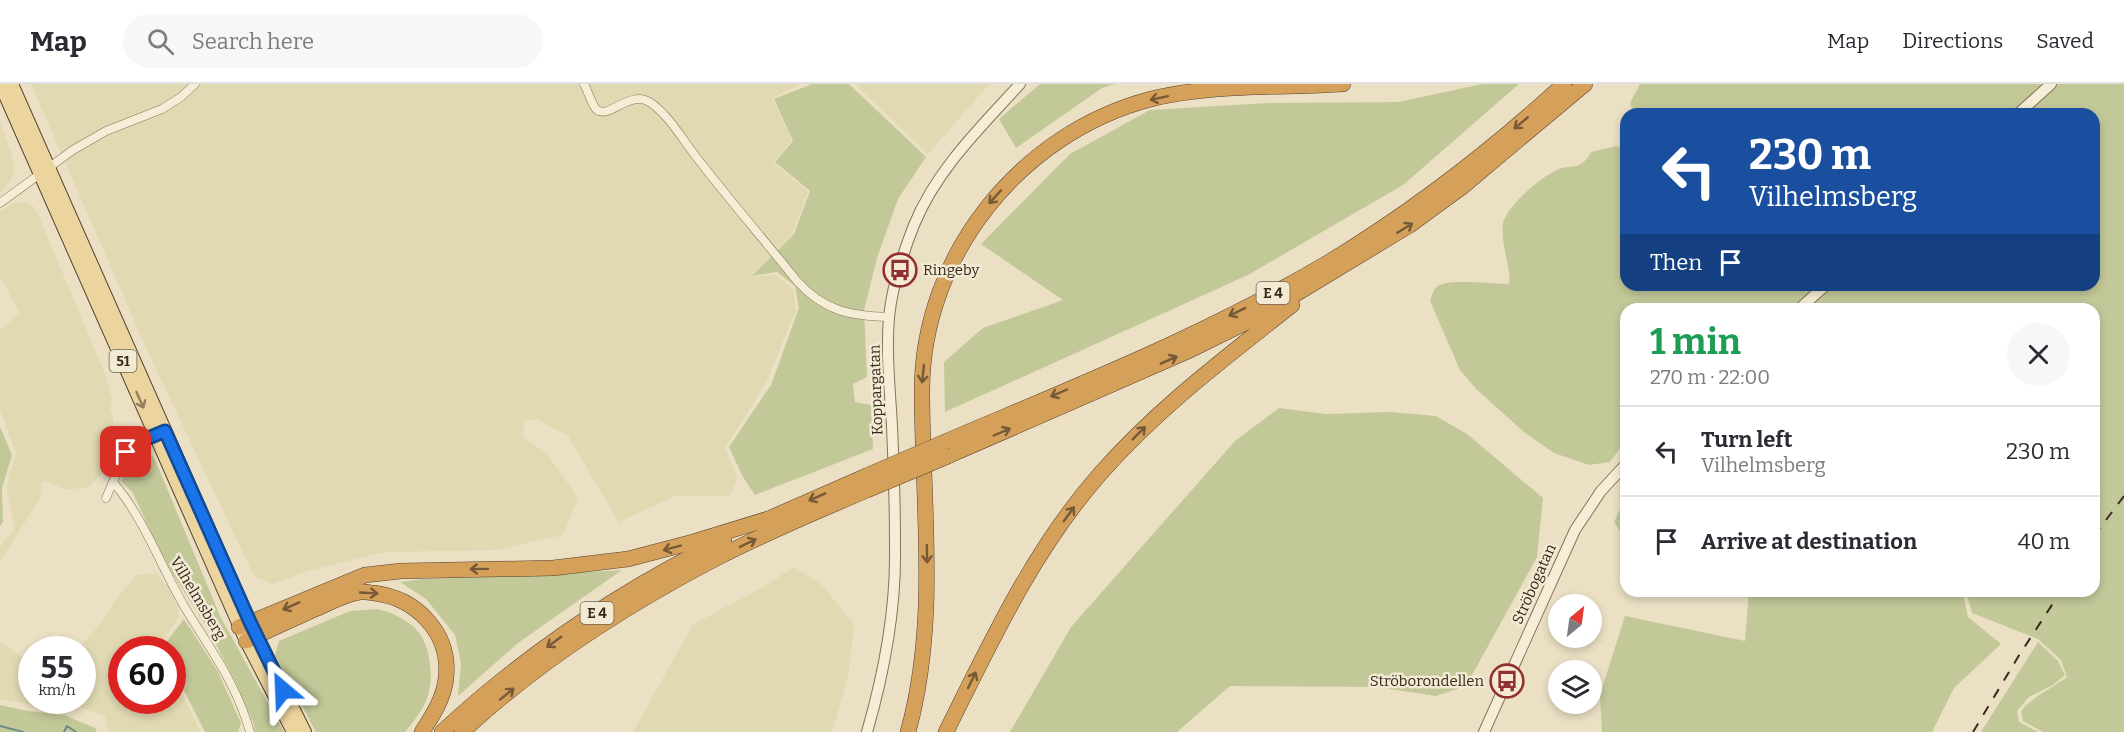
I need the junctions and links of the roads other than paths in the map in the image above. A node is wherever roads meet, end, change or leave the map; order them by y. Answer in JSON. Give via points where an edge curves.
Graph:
{"nodes":[{"id":1,"x":0,"y":84,"type":"edge"},
{"id":2,"x":12,"y":84,"type":"edge"},
{"id":3,"x":195,"y":84,"type":"edge"},
{"id":4,"x":584,"y":84,"type":"edge"},
{"id":5,"x":1020,"y":84,"type":"edge"},
{"id":6,"x":1343,"y":84,"type":"edge"},
{"id":7,"x":1564,"y":84,"type":"edge"},
{"id":8,"x":1585,"y":84,"type":"edge"},
{"id":9,"x":2051,"y":84,"type":"edge"},
{"id":10,"x":2025,"y":108,"type":"edge"},
{"id":11,"x":44,"y":170,"type":"junction"},
{"id":12,"x":0,"y":203,"type":"edge"},
{"id":13,"x":1337,"y":269,"type":"junction"},
{"id":14,"x":1819,"y":291,"type":"edge"},
{"id":15,"x":1806,"y":303,"type":"edge"},
{"id":16,"x":889,"y":317,"type":"junction"},
{"id":17,"x":160,"y":433,"type":"junction"},
{"id":18,"x":947,"y":448,"type":"junction"},
{"id":19,"x":1620,"y":470,"type":"edge"},
{"id":20,"x":113,"y":482,"type":"junction"},
{"id":21,"x":866,"y":483,"type":"junction"},
{"id":22,"x":106,"y":498,"type":"dead end"},
{"id":23,"x":768,"y":519,"type":"junction"},
{"id":24,"x":248,"y":631,"type":"junction"},
{"id":25,"x":1485,"y":731,"type":"edge"},
{"id":26,"x":250,"y":732,"type":"edge"},
{"id":27,"x":293,"y":732,"type":"edge"},
{"id":28,"x":305,"y":732,"type":"edge"},
{"id":29,"x":422,"y":732,"type":"edge"},
{"id":30,"x":442,"y":732,"type":"edge"},
{"id":31,"x":462,"y":732,"type":"edge"},
{"id":32,"x":867,"y":732,"type":"edge"},
{"id":33,"x":908,"y":732,"type":"edge"},
{"id":34,"x":946,"y":732,"type":"edge"}],
"edges":[{"from":1,"to":11,"type":"main road","number":"51"},
{"from":2,"to":11,"type":"main road","number":"51"},
{"from":3,"to":11,"type":"street","via":[[162,110],[106,131]]},
{"from":4,"to":16,"type":"street","via":[[602,112],[635,98],[651,103],[807,292],[820,302],[852,314]]},
{"from":5,"to":16,"type":"street","name":"Koppargatan","via":[[961,148],[926,200],[903,258]]},
{"from":6,"to":33,"type":"highway","one_way":true,"via":[[1190,91],[1109,112],[1077,128],[1016,174],[968,233],[936,304],[927,344],[922,388],[927,607]]},
{"from":7,"to":18,"type":"highway","number":"E 4","one_way":true,"via":[[1448,181],[1329,262],[1184,338]]},
{"from":13,"to":8,"type":"highway","number":"E 4","one_way":true,"via":[[1462,188]]},
{"from":9,"to":10,"type":"street"},
{"from":11,"to":12,"type":"street"},
{"from":11,"to":17,"type":"main road","number":"51"},
{"from":18,"to":13,"type":"highway","number":"E 4","one_way":true,"via":[[1186,352],[1261,315]]},
{"from":34,"to":13,"type":"highway","one_way":true,"via":[[1017,592],[1099,475],[1168,404]]},
{"from":14,"to":15,"type":"street"},
{"from":16,"to":32,"type":"street","name":"Koppargatan","via":[[894,592],[883,667]]},
{"from":17,"to":20,"type":"street","via":[[126,452]]},
{"from":17,"to":24,"type":"main road","number":"51"},
{"from":18,"to":21,"type":"highway","number":"E 4","bridge":true},
{"from":19,"to":25,"type":"street","name":"Ströbogatan","via":[[1575,530]]},
{"from":20,"to":22,"type":"street"},
{"from":20,"to":26,"type":"street","name":"Vilhelmsberg","via":[[130,501],[185,606],[223,667],[243,706]]},
{"from":21,"to":23,"type":"highway","number":"E 4","one_way":true},
{"from":31,"to":21,"type":"highway","number":"E 4","one_way":true,"via":[[587,634],[664,586]]},
{"from":23,"to":24,"type":"highway","one_way":true,"via":[[628,559],[553,568],[365,575]]},
{"from":23,"to":30,"type":"highway","number":"E 4","one_way":true,"via":[[659,574],[580,623]]},
{"from":24,"to":27,"type":"main road","number":"51"},
{"from":24,"to":28,"type":"main road","number":"51"},
{"from":24,"to":29,"type":"highway","one_way":true,"via":[[361,592],[386,594],[406,602],[436,630],[445,652],[442,696]]}]}
